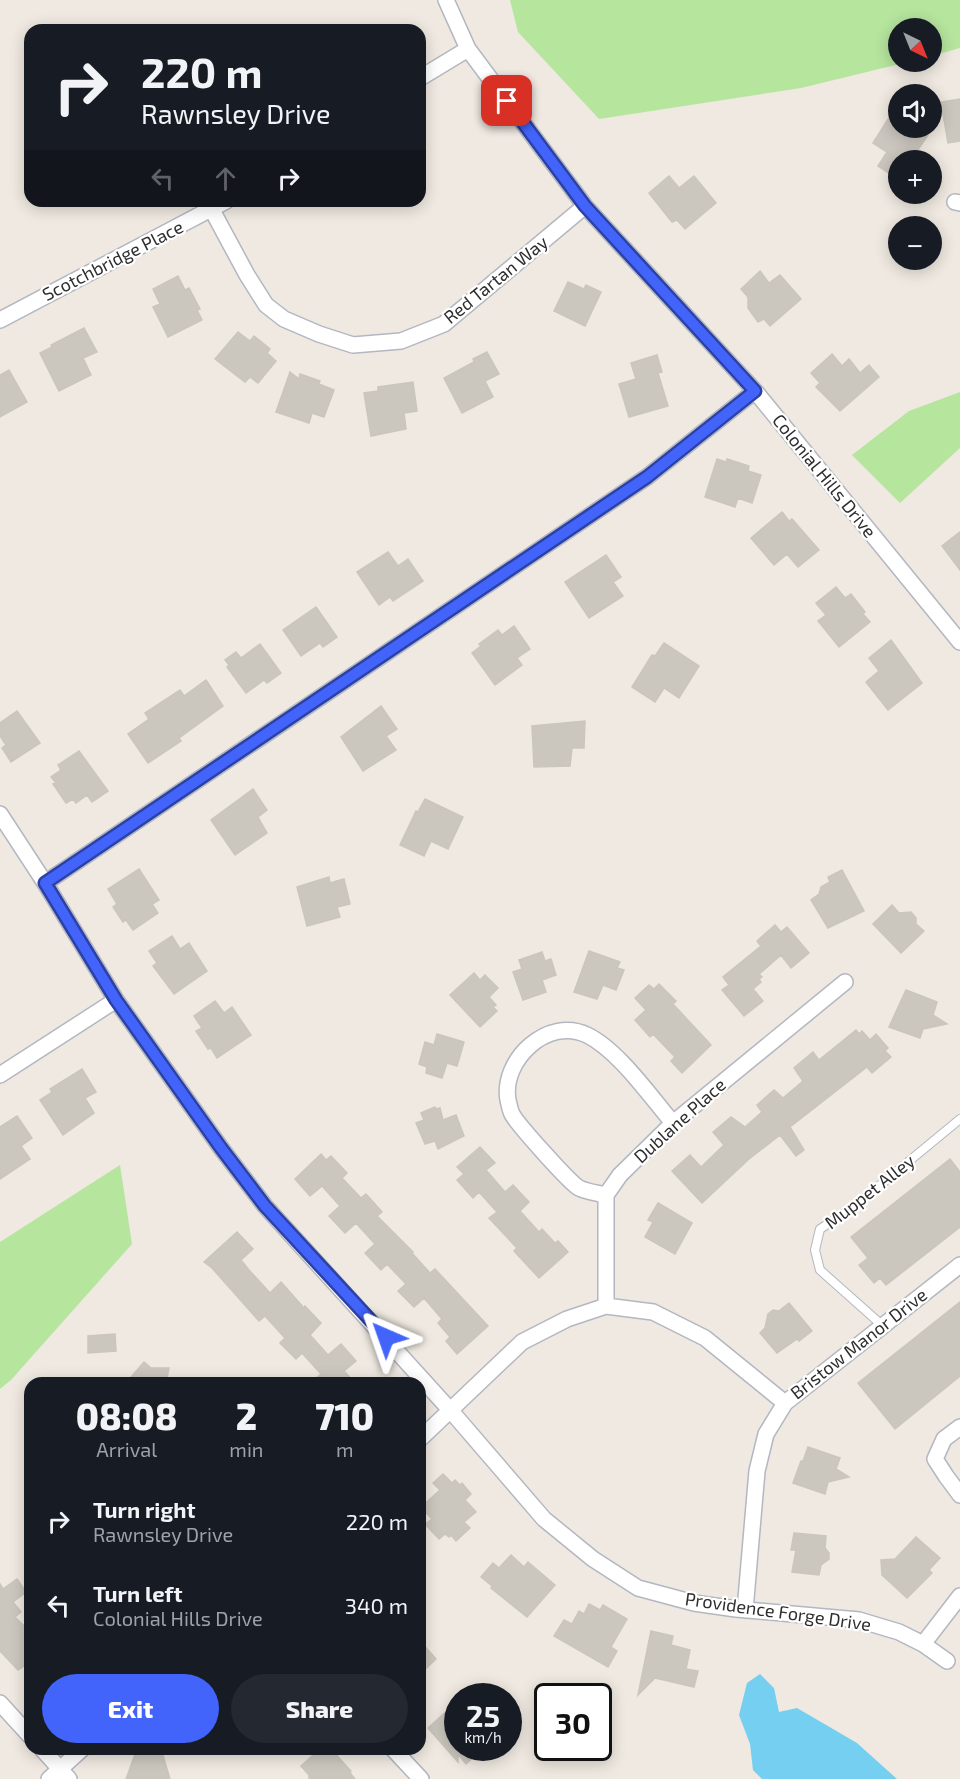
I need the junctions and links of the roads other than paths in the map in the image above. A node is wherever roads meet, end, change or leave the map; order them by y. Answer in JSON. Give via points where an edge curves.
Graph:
{"nodes":[{"id":1,"x":446,"y":0,"type":"edge"},
{"id":2,"x":468,"y":49,"type":"junction"},
{"id":3,"x":426,"y":74,"type":"edge"},
{"id":4,"x":585,"y":206,"type":"junction"},
{"id":5,"x":217,"y":207,"type":"edge"},
{"id":6,"x":212,"y":210,"type":"junction"},
{"id":7,"x":0,"y":320,"type":"edge"},
{"id":8,"x":755,"y":391,"type":"junction"},
{"id":9,"x":960,"y":642,"type":"edge"},
{"id":10,"x":0,"y":814,"type":"edge"},
{"id":11,"x":45,"y":883,"type":"junction"},
{"id":12,"x":845,"y":982,"type":"dead end"},
{"id":13,"x":116,"y":1000,"type":"junction"},
{"id":14,"x":0,"y":1075,"type":"edge"},
{"id":15,"x":960,"y":1119,"type":"edge"},
{"id":16,"x":673,"y":1123,"type":"junction"},
{"id":17,"x":606,"y":1195,"type":"junction"},
{"id":18,"x":960,"y":1265,"type":"edge"},
{"id":19,"x":606,"y":1306,"type":"junction"},
{"id":20,"x":883,"y":1326,"type":"junction"},
{"id":21,"x":420,"y":1377,"type":"edge"},
{"id":22,"x":426,"y":1383,"type":"edge"},
{"id":23,"x":784,"y":1403,"type":"junction"},
{"id":24,"x":451,"y":1411,"type":"junction"},
{"id":25,"x":960,"y":1427,"type":"edge"},
{"id":26,"x":426,"y":1434,"type":"edge"},
{"id":27,"x":960,"y":1495,"type":"edge"},
{"id":28,"x":960,"y":1596,"type":"edge"},
{"id":29,"x":745,"y":1610,"type":"junction"},
{"id":30,"x":923,"y":1644,"type":"junction"},
{"id":31,"x":947,"y":1661,"type":"dead end"},
{"id":32,"x":0,"y":1703,"type":"edge"},
{"id":33,"x":24,"y":1729,"type":"edge"},
{"id":34,"x":46,"y":1755,"type":"edge"},
{"id":35,"x":77,"y":1755,"type":"edge"},
{"id":36,"x":399,"y":1755,"type":"edge"},
{"id":37,"x":60,"y":1776,"type":"edge"},
{"id":38,"x":421,"y":1779,"type":"edge"}],
"edges":[{"from":1,"to":2,"type":"street","name":"Colonial Hills Drive"},
{"from":2,"to":3,"type":"street"},
{"from":2,"to":4,"type":"street","name":"Colonial Hills Drive"},
{"from":4,"to":6,"type":"street","name":"Red Tartan Way","via":[[444,324],[401,341],[353,345],[284,318],[266,305]]},
{"from":4,"to":8,"type":"street","name":"Colonial Hills Drive"},
{"from":5,"to":6,"type":"street","name":"Scotchbridge Place"},
{"from":6,"to":7,"type":"street","name":"Scotchbridge Place"},
{"from":8,"to":9,"type":"street","name":"Colonial Hills Drive"},
{"from":8,"to":11,"type":"street","via":[[647,477]]},
{"from":10,"to":11,"type":"street","name":"Providence Forge Drive"},
{"from":11,"to":13,"type":"street","name":"Providence Forge Drive"},
{"from":12,"to":16,"type":"street","name":"Dublane Place"},
{"from":13,"to":14,"type":"street"},
{"from":13,"to":21,"type":"street","name":"Providence Forge Drive","via":[[265,1206]]},
{"from":15,"to":20,"type":"lane","name":"Muppet Alley","via":[[851,1209],[820,1229],[815,1250],[820,1270]]},
{"from":16,"to":17,"type":"street","name":"Dublane Place","via":[[620,1175]]},
{"from":16,"to":17,"type":"street","via":[[605,1046],[585,1034],[564,1030],[551,1033],[520,1055],[509,1076],[512,1115],[578,1188]]},
{"from":17,"to":19,"type":"street"},
{"from":18,"to":20,"type":"street","name":"Bristow Manor Drive"},
{"from":19,"to":23,"type":"street","via":[[652,1312],[705,1338]]},
{"from":19,"to":24,"type":"street","via":[[567,1318],[522,1342]]},
{"from":20,"to":23,"type":"street","name":"Bristow Manor Drive"},
{"from":22,"to":24,"type":"street","name":"Providence Forge Drive"},
{"from":23,"to":29,"type":"street","name":"Bristow Manor Drive","via":[[766,1434],[757,1470]]},
{"from":24,"to":26,"type":"street"},
{"from":24,"to":29,"type":"street","name":"Providence Forge Drive","via":[[544,1519],[593,1559],[638,1588],[694,1603]]},
{"from":25,"to":27,"type":"street","via":[[944,1440],[936,1459]]},
{"from":28,"to":30,"type":"street"},
{"from":29,"to":30,"type":"street","name":"Providence Forge Drive","via":[[859,1620]]},
{"from":30,"to":31,"type":"street","name":"Providence Forge Drive"},
{"from":32,"to":33,"type":"street"},
{"from":34,"to":37,"type":"street"},
{"from":35,"to":37,"type":"street"},
{"from":36,"to":38,"type":"street"}]}
